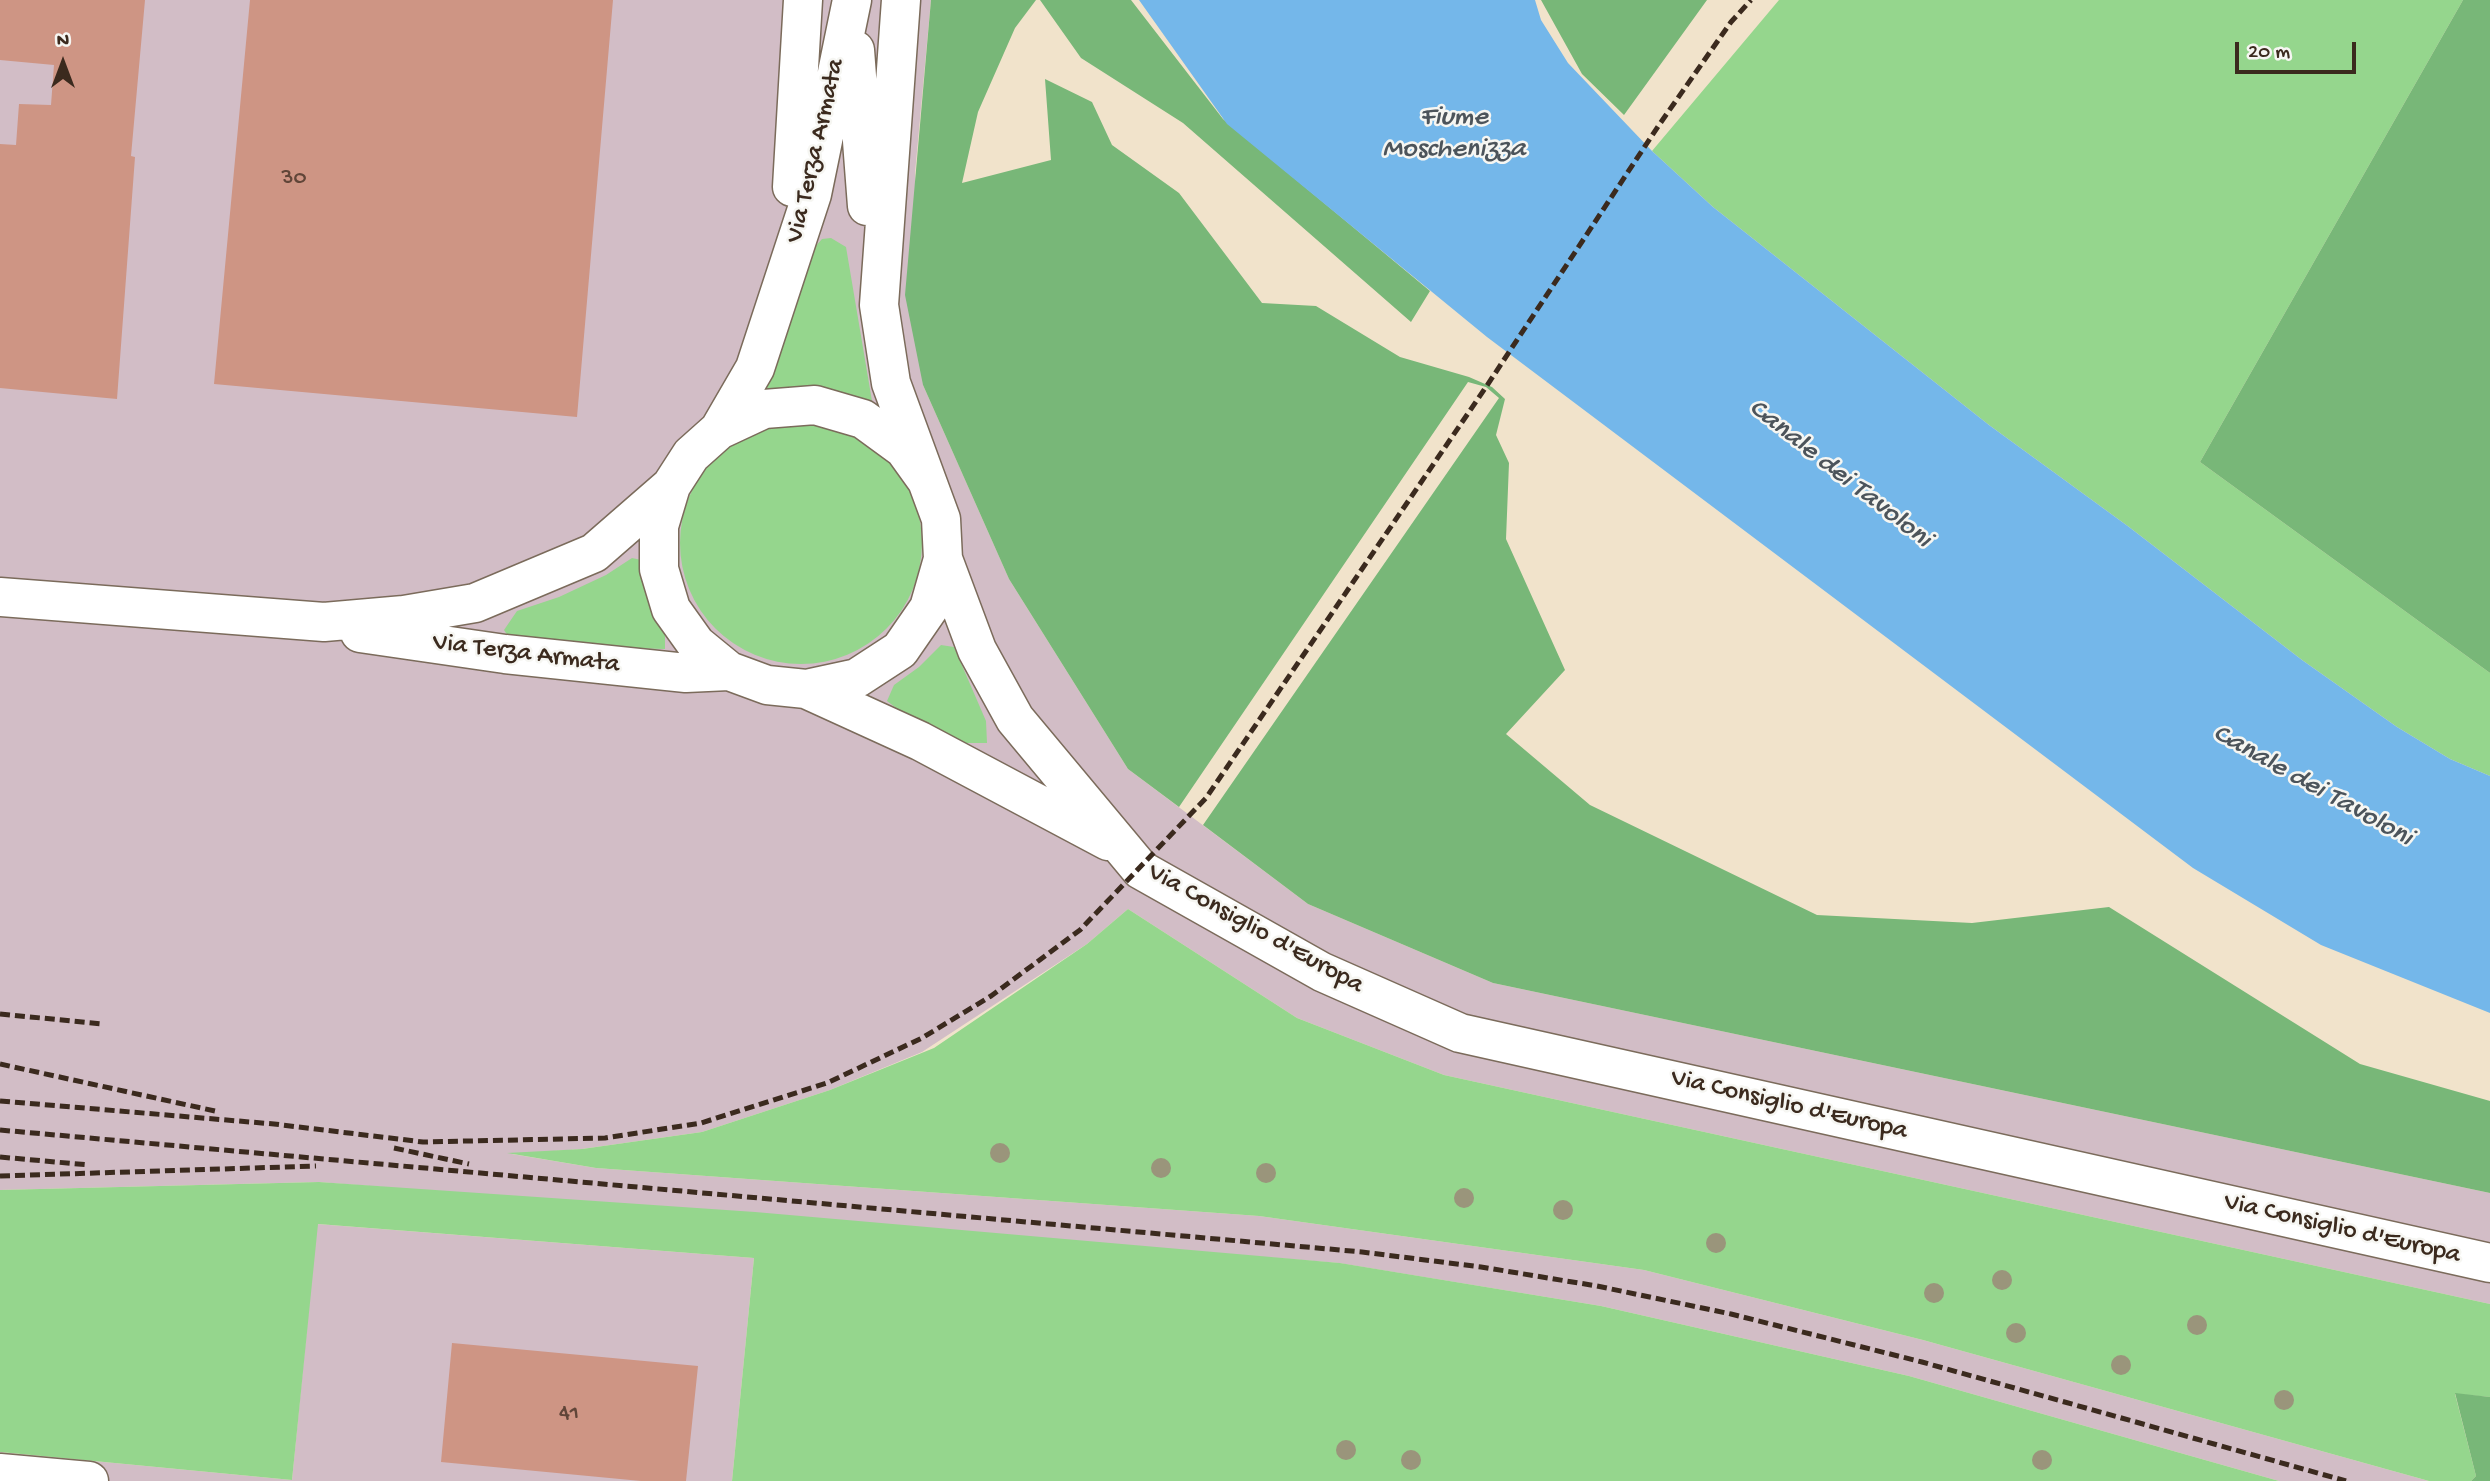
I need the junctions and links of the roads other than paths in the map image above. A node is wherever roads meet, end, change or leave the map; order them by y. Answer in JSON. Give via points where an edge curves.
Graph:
{"nodes":[{"id":1,"x":803,"y":0,"type":"edge"},
{"id":2,"x":852,"y":0,"type":"edge"},
{"id":3,"x":901,"y":0,"type":"edge"},
{"id":4,"x":778,"y":301,"type":"junction"},
{"id":5,"x":878,"y":305,"type":"junction"},
{"id":6,"x":719,"y":430,"type":"junction"},
{"id":7,"x":927,"y":481,"type":"junction"},
{"id":8,"x":671,"y":486,"type":"junction"},
{"id":9,"x":943,"y":559,"type":"junction"},
{"id":10,"x":0,"y":597,"type":"edge"},
{"id":11,"x":324,"y":622,"type":"junction"},
{"id":12,"x":729,"y":671,"type":"junction"},
{"id":13,"x":806,"y":690,"type":"junction"},
{"id":14,"x":1127,"y":852,"type":"junction"},
{"id":15,"x":2490,"y":1263,"type":"edge"},
{"id":16,"x":0,"y":1473,"type":"edge"},
{"id":17,"x":89,"y":1481,"type":"edge"}],
"edges":[{"from":1,"to":4,"type":"street","name":"Via Terza Armata","via":[[795,164]]},
{"from":2,"to":4,"type":"street","name":"Via Terza Armata","via":[[812,194]]},
{"from":2,"to":5,"type":"street","name":"Via Terza Armata","via":[[861,157]]},
{"from":3,"to":5,"type":"street","name":"Via Terza Armata"},
{"from":4,"to":6,"type":"street","name":"Via Terza Armata","via":[[755,368]]},
{"from":5,"to":7,"type":"street","name":"Via Terza Armata","via":[[891,383]]},
{"from":6,"to":7,"type":"street","name":"Via Terza Armata","via":[[764,409],[815,405],[863,419],[904,449]]},
{"from":6,"to":8,"type":"street","name":"Via Terza Armata","via":[[691,455]]},
{"from":7,"to":9,"type":"street","name":"Via Terza Armata","via":[[941,519]]},
{"from":8,"to":11,"type":"street","name":"Via Terza Armata","via":[[594,553],[487,599],[404,615]]},
{"from":8,"to":12,"type":"street","name":"Via Terza Armata","via":[[659,526],[659,569],[671,609],[696,644]]},
{"from":9,"to":13,"type":"street","name":"Via Terza Armata","via":[[929,608],[900,650],[857,678]]},
{"from":9,"to":14,"type":"street","name":"Via Consiglio d'Europa","via":[[977,650],[1015,719]]},
{"from":10,"to":11,"type":"street","name":"Via Terza Armata"},
{"from":11,"to":12,"type":"street","name":"Via Terza Armata","via":[[374,637],[505,654],[686,673]]},
{"from":12,"to":13,"type":"street","name":"Via Terza Armata","via":[[767,685]]},
{"from":13,"to":14,"type":"street","name":"Via Consiglio d'Europa","via":[[920,741]]},
{"from":14,"to":15,"type":"street","name":"Via Consiglio d'Europa","via":[[1141,870],[1322,972],[1460,1033]]},
{"from":16,"to":17,"type":"street"}]}
